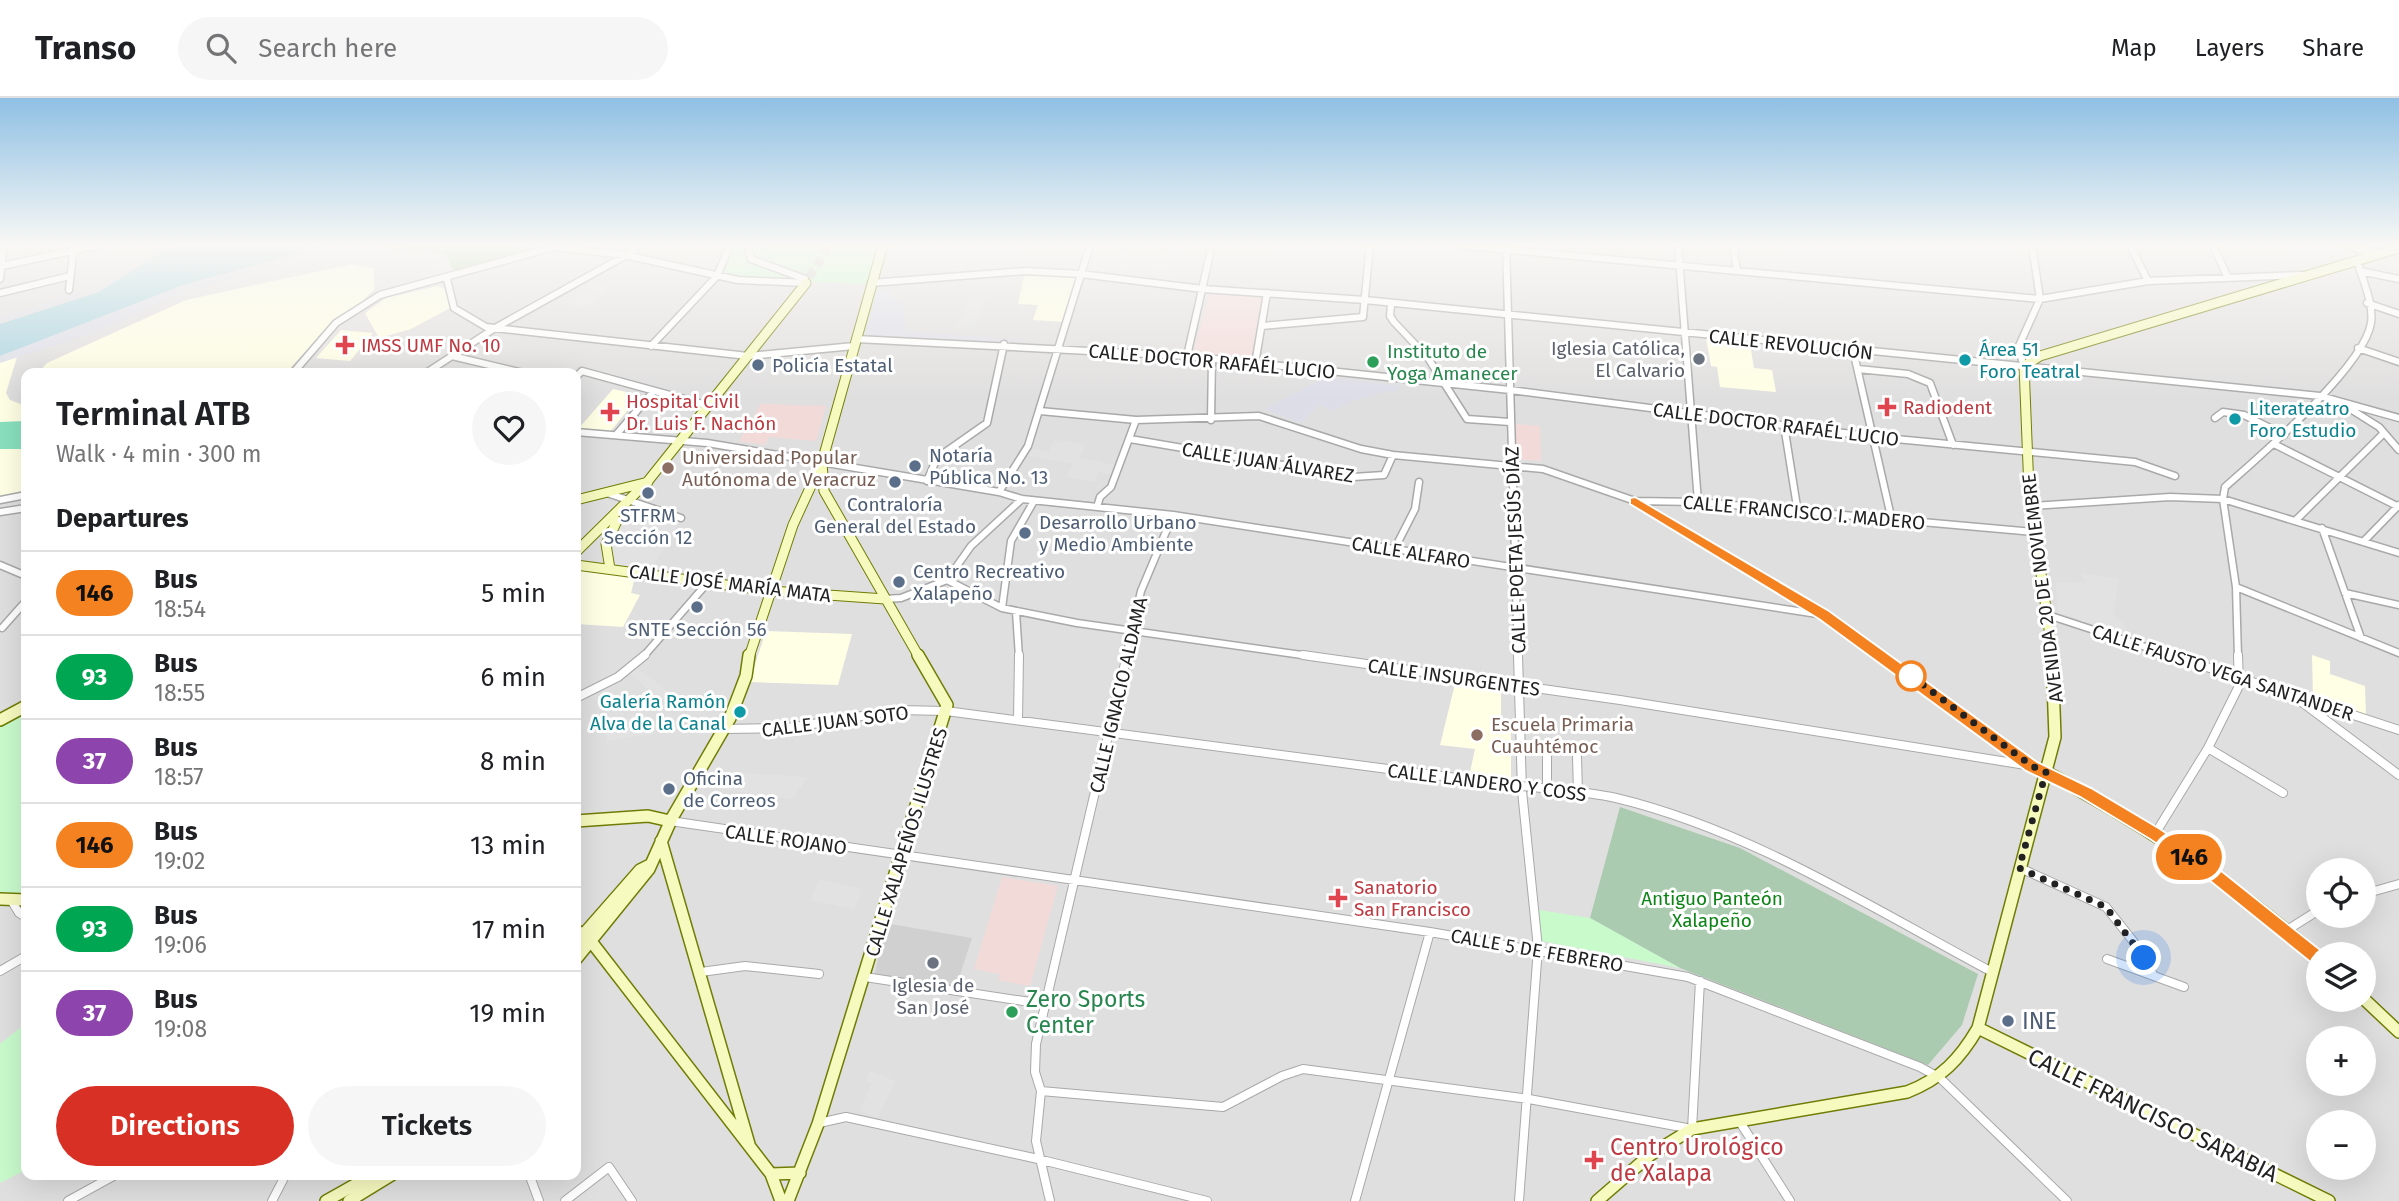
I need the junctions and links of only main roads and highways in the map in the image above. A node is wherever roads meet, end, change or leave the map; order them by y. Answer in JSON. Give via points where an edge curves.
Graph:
{"nodes":[{"id":1,"x":794,"y":296,"type":"edge"},
{"id":2,"x":867,"y":296,"type":"edge"},
{"id":3,"x":2235,"y":296,"type":"edge"},
{"id":4,"x":822,"y":462,"type":"junction"},
{"id":5,"x":648,"y":481,"type":"junction"},
{"id":6,"x":581,"y":499,"type":"edge"},
{"id":7,"x":631,"y":500,"type":"junction"},
{"id":8,"x":581,"y":547,"type":"edge"},
{"id":9,"x":581,"y":566,"type":"edge"},
{"id":10,"x":610,"y":569,"type":"junction"},
{"id":11,"x":771,"y":591,"type":"junction"},
{"id":12,"x":885,"y":599,"type":"junction"},
{"id":13,"x":21,"y":709,"type":"edge"},
{"id":14,"x":0,"y":720,"type":"edge"},
{"id":15,"x":2046,"y":772,"type":"junction"},
{"id":16,"x":581,"y":821,"type":"edge"},
{"id":17,"x":670,"y":821,"type":"junction"},
{"id":18,"x":661,"y":841,"type":"junction"},
{"id":19,"x":581,"y":937,"type":"edge"},
{"id":20,"x":2306,"y":947,"type":"edge"},
{"id":21,"x":2376,"y":1010,"type":"edge"},
{"id":22,"x":1978,"y":1028,"type":"junction"},
{"id":23,"x":2399,"y":1032,"type":"edge"},
{"id":24,"x":751,"y":1152,"type":"junction"},
{"id":25,"x":800,"y":1173,"type":"junction"},
{"id":26,"x":771,"y":1174,"type":"junction"},
{"id":27,"x":363,"y":1180,"type":"edge"},
{"id":28,"x":383,"y":1180,"type":"edge"},
{"id":29,"x":326,"y":1201,"type":"edge"},
{"id":30,"x":349,"y":1201,"type":"edge"},
{"id":31,"x":781,"y":1201,"type":"edge"},
{"id":32,"x":788,"y":1201,"type":"edge"},
{"id":33,"x":1597,"y":1201,"type":"edge"},
{"id":34,"x":2329,"y":1201,"type":"edge"}],
"edges":[{"from":1,"to":5,"type":"main road"},
{"from":2,"to":4,"type":"main road"},
{"from":3,"to":15,"type":"main road","name":"AVENIDA 20 DE NOVIEMBRE","via":[[2040,356],[2024,366],[2031,506],[2057,715]]},
{"from":4,"to":11,"type":"main road","via":[[793,525]]},
{"from":4,"to":12,"type":"main road","name":"CALLE XALAPEÑOS ILUSTRES","via":[[824,491]]},
{"from":5,"to":6,"type":"main road"},
{"from":5,"to":7,"type":"main road"},
{"from":7,"to":8,"type":"main road"},
{"from":7,"to":10,"type":"main road","via":[[607,536]]},
{"from":9,"to":10,"type":"main road","name":"CALLE JOSÉ MARÍA MATA"},
{"from":10,"to":11,"type":"main road","name":"CALLE JOSÉ MARÍA MATA"},
{"from":11,"to":12,"type":"main road","name":"CALLE JOSÉ MARÍA MATA"},
{"from":11,"to":17,"type":"main road","via":[[749,654],[748,670],[724,729]]},
{"from":12,"to":25,"type":"main road","name":"CALLE XALAPEÑOS ILUSTRES","via":[[945,699],[946,711]]},
{"from":13,"to":14,"type":"main road"},
{"from":15,"to":20,"type":"main road","via":[[2155,834]]},
{"from":15,"to":22,"type":"main road","name":"AVENIDA 20 DE NOVIEMBRE"},
{"from":16,"to":17,"type":"main road","via":[[648,816]]},
{"from":17,"to":18,"type":"main road"},
{"from":18,"to":19,"type":"main road","via":[[646,875]]},
{"from":18,"to":24,"type":"main road"},
{"from":19,"to":24,"type":"main road"},
{"from":21,"to":23,"type":"main road"},
{"from":22,"to":33,"type":"main road","name":"AVENIDA 20 DE NOVIEMBRE","via":[[1956,1064],[1940,1078],[1907,1092],[1692,1129],[1650,1155]]},
{"from":22,"to":34,"type":"main road","name":"CALLE FRANCISCO SARABIA"},
{"from":24,"to":26,"type":"main road"},
{"from":25,"to":26,"type":"main road"},
{"from":25,"to":32,"type":"main road","name":"CALLE XALAPEÑOS ILUSTRES"},
{"from":26,"to":31,"type":"main road"},
{"from":27,"to":29,"type":"main road"},
{"from":28,"to":30,"type":"main road"}]}
